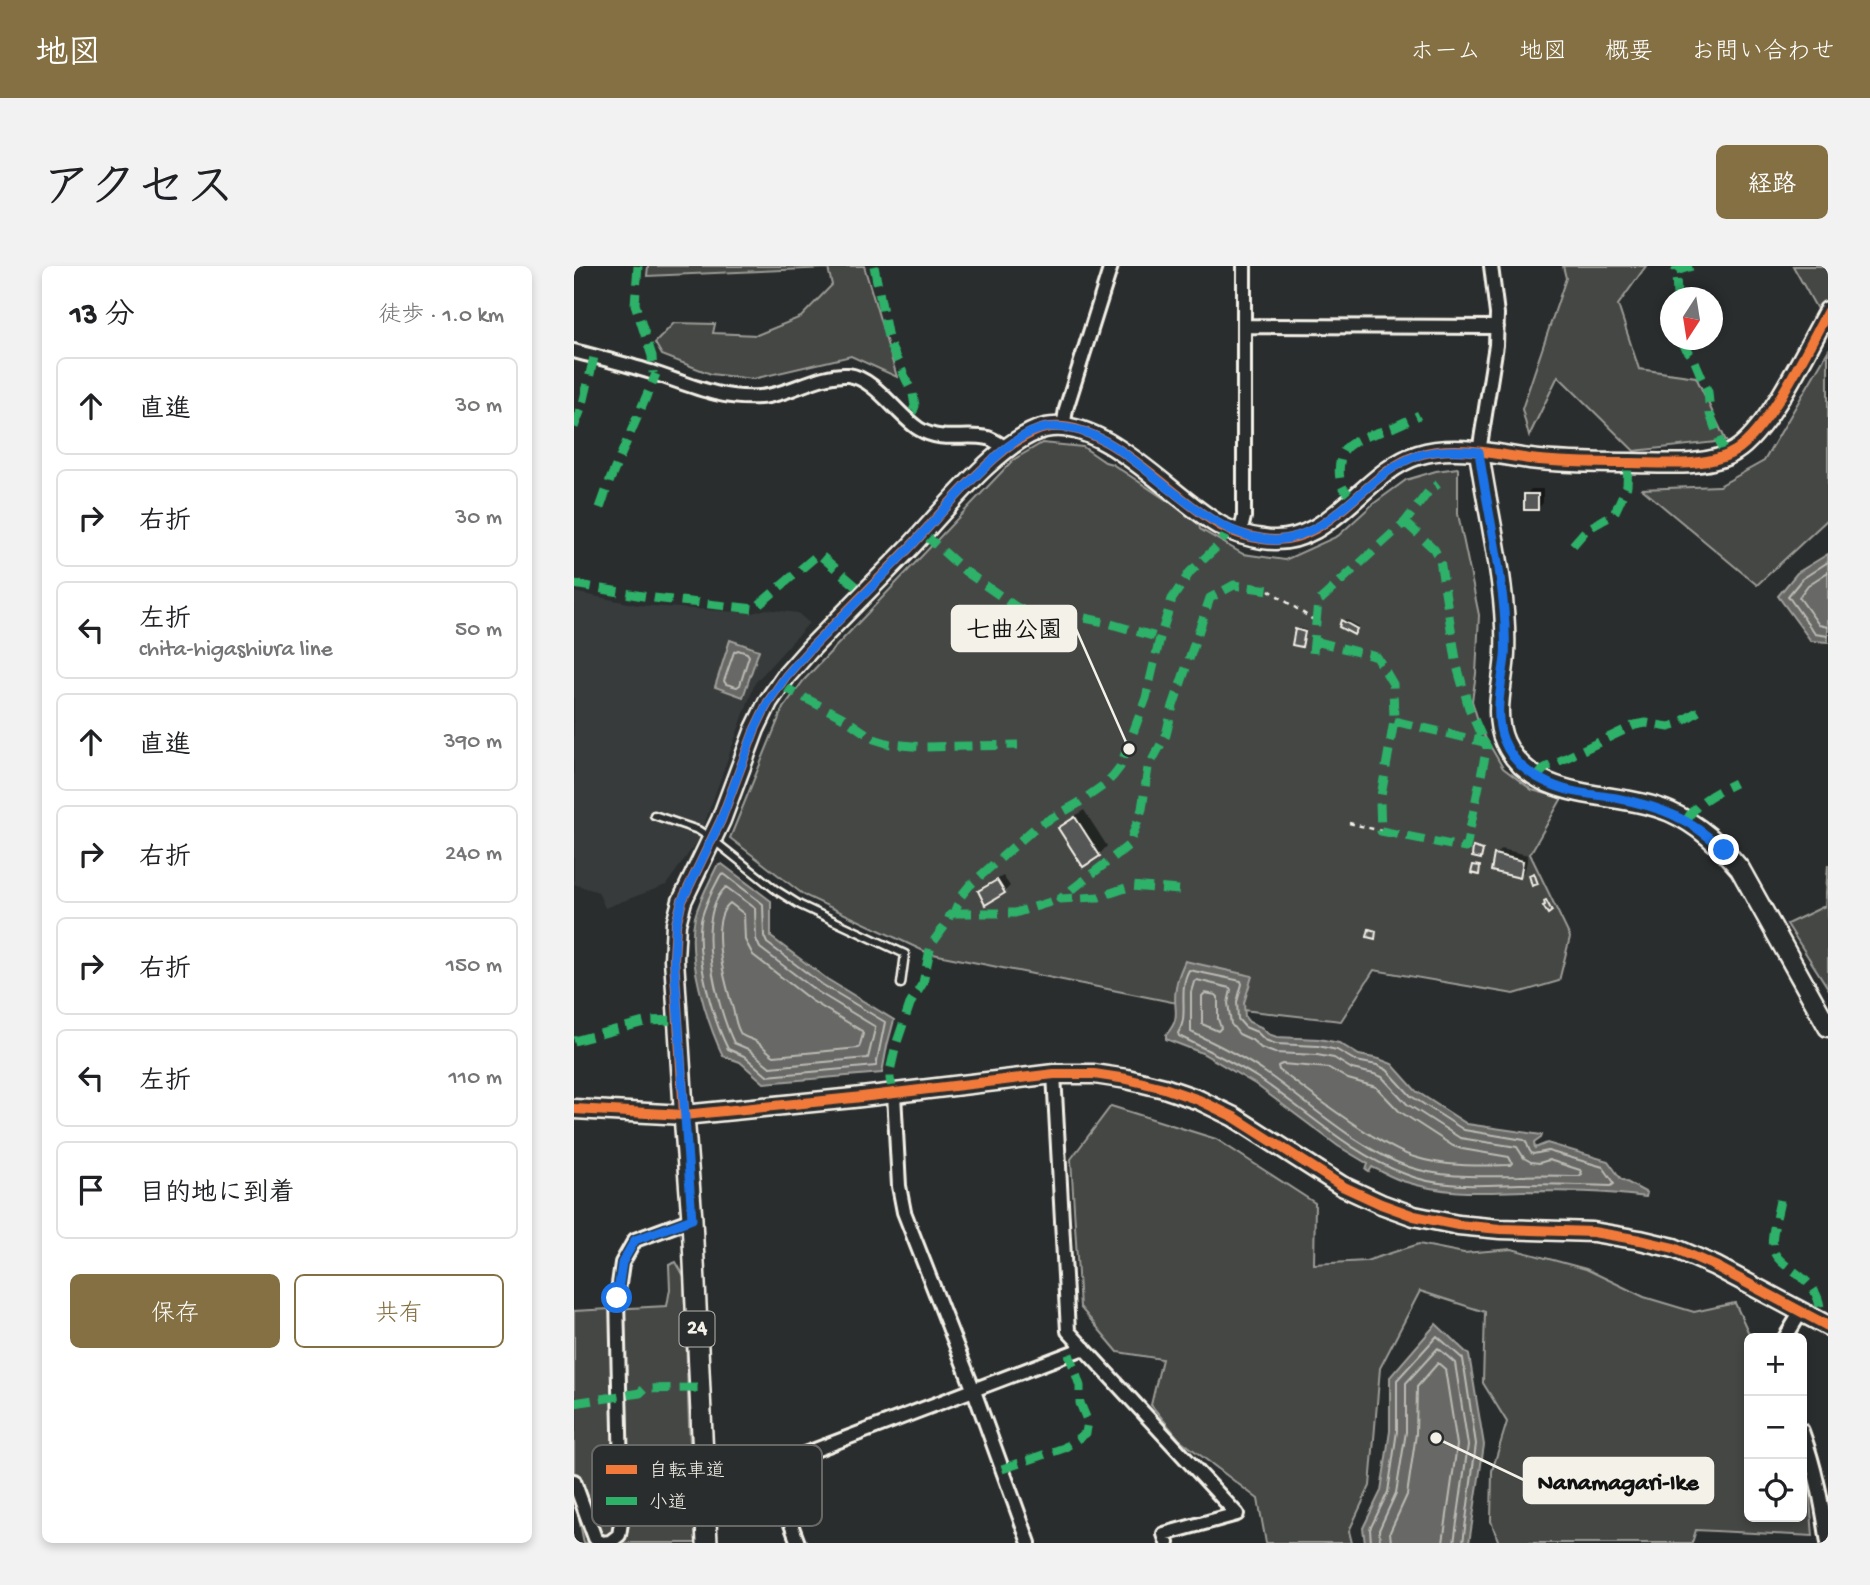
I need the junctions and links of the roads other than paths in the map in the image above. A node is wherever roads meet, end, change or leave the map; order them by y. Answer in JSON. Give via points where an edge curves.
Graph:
{"nodes":[{"id":1,"x":1111,"y":266,"type":"edge"},
{"id":2,"x":1244,"y":266,"type":"edge"},
{"id":3,"x":1491,"y":266,"type":"edge"},
{"id":4,"x":1828,"y":311,"type":"edge"},
{"id":5,"x":1244,"y":326,"type":"junction"},
{"id":6,"x":1497,"y":327,"type":"junction"},
{"id":7,"x":574,"y":351,"type":"edge"},
{"id":8,"x":1063,"y":428,"type":"junction"},
{"id":9,"x":1006,"y":448,"type":"junction"},
{"id":10,"x":1479,"y":452,"type":"junction"},
{"id":11,"x":1240,"y":534,"type":"junction"},
{"id":12,"x":654,"y":815,"type":"dead end"},
{"id":13,"x":712,"y":839,"type":"junction"},
{"id":14,"x":901,"y":984,"type":"dead end"},
{"id":15,"x":1828,"y":1027,"type":"edge"},
{"id":16,"x":1054,"y":1074,"type":"junction"},
{"id":17,"x":894,"y":1094,"type":"junction"},
{"id":18,"x":574,"y":1109,"type":"edge"},
{"id":19,"x":684,"y":1115,"type":"junction"},
{"id":20,"x":692,"y":1219,"type":"junction"},
{"id":21,"x":1801,"y":1312,"type":"junction"},
{"id":22,"x":1828,"y":1326,"type":"edge"},
{"id":23,"x":1788,"y":1333,"type":"edge"},
{"id":24,"x":1084,"y":1348,"type":"junction"},
{"id":25,"x":974,"y":1391,"type":"junction"},
{"id":26,"x":1807,"y":1444,"type":"edge"},
{"id":27,"x":620,"y":1445,"type":"edge"},
{"id":28,"x":702,"y":1445,"type":"edge"},
{"id":29,"x":822,"y":1448,"type":"edge"},
{"id":30,"x":574,"y":1481,"type":"edge"},
{"id":31,"x":620,"y":1526,"type":"edge"},
{"id":32,"x":792,"y":1526,"type":"edge"},
{"id":33,"x":798,"y":1543,"type":"edge"},
{"id":34,"x":1029,"y":1543,"type":"edge"},
{"id":35,"x":1167,"y":1543,"type":"edge"},
{"id":36,"x":1828,"y":1543,"type":"edge"}],
"edges":[{"from":1,"to":8,"type":"street"},
{"from":2,"to":5,"type":"street"},
{"from":3,"to":6,"type":"street"},
{"from":4,"to":10,"type":"street","via":[[1763,423],[1749,440],[1719,459],[1566,463]]},
{"from":5,"to":6,"type":"street"},
{"from":5,"to":11,"type":"street","via":[[1244,517]]},
{"from":6,"to":10,"type":"street"},
{"from":7,"to":9,"type":"street","via":[[731,396],[774,395],[849,375],[865,381],[919,429],[949,438],[989,438]]},
{"from":8,"to":9,"type":"street","via":[[1032,432]]},
{"from":8,"to":11,"type":"street","via":[[1080,430],[1115,447],[1205,516]]},
{"from":9,"to":13,"type":"street","via":[[786,676],[755,729]]},
{"from":10,"to":11,"type":"street","via":[[1435,451],[1404,461],[1315,530],[1277,540]]},
{"from":10,"to":15,"type":"street","via":[[1504,623],[1499,722],[1512,756],[1545,782],[1670,812],[1707,835],[1740,869]]},
{"from":12,"to":13,"type":"lane"},
{"from":13,"to":14,"type":"lane","via":[[800,905],[905,954]]},
{"from":13,"to":19,"type":"street","via":[[676,924]]},
{"from":16,"to":17,"type":"street"},
{"from":16,"to":21,"type":"street","via":[[1128,1079],[1199,1100],[1342,1186],[1414,1216],[1500,1229],[1592,1232],[1663,1245],[1715,1266]]},
{"from":16,"to":24,"type":"street","via":[[1068,1331]]},
{"from":17,"to":19,"type":"street"},
{"from":17,"to":25,"type":"street","via":[[898,1186],[904,1212]]},
{"from":18,"to":19,"type":"street"},
{"from":19,"to":20,"type":"main road","number":"24"},
{"from":20,"to":27,"type":"street","via":[[635,1240],[622,1263],[617,1298]]},
{"from":20,"to":28,"type":"main road","number":"24"},
{"from":21,"to":22,"type":"street"},
{"from":21,"to":23,"type":"street"},
{"from":24,"to":25,"type":"street"},
{"from":24,"to":35,"type":"street","via":[[1237,1514],[1164,1534]]},
{"from":25,"to":29,"type":"street"},
{"from":25,"to":34,"type":"street"},
{"from":26,"to":36,"type":"street"},
{"from":30,"to":31,"type":"street","via":[[595,1538],[610,1542],[619,1535]]},
{"from":32,"to":33,"type":"street"}]}
